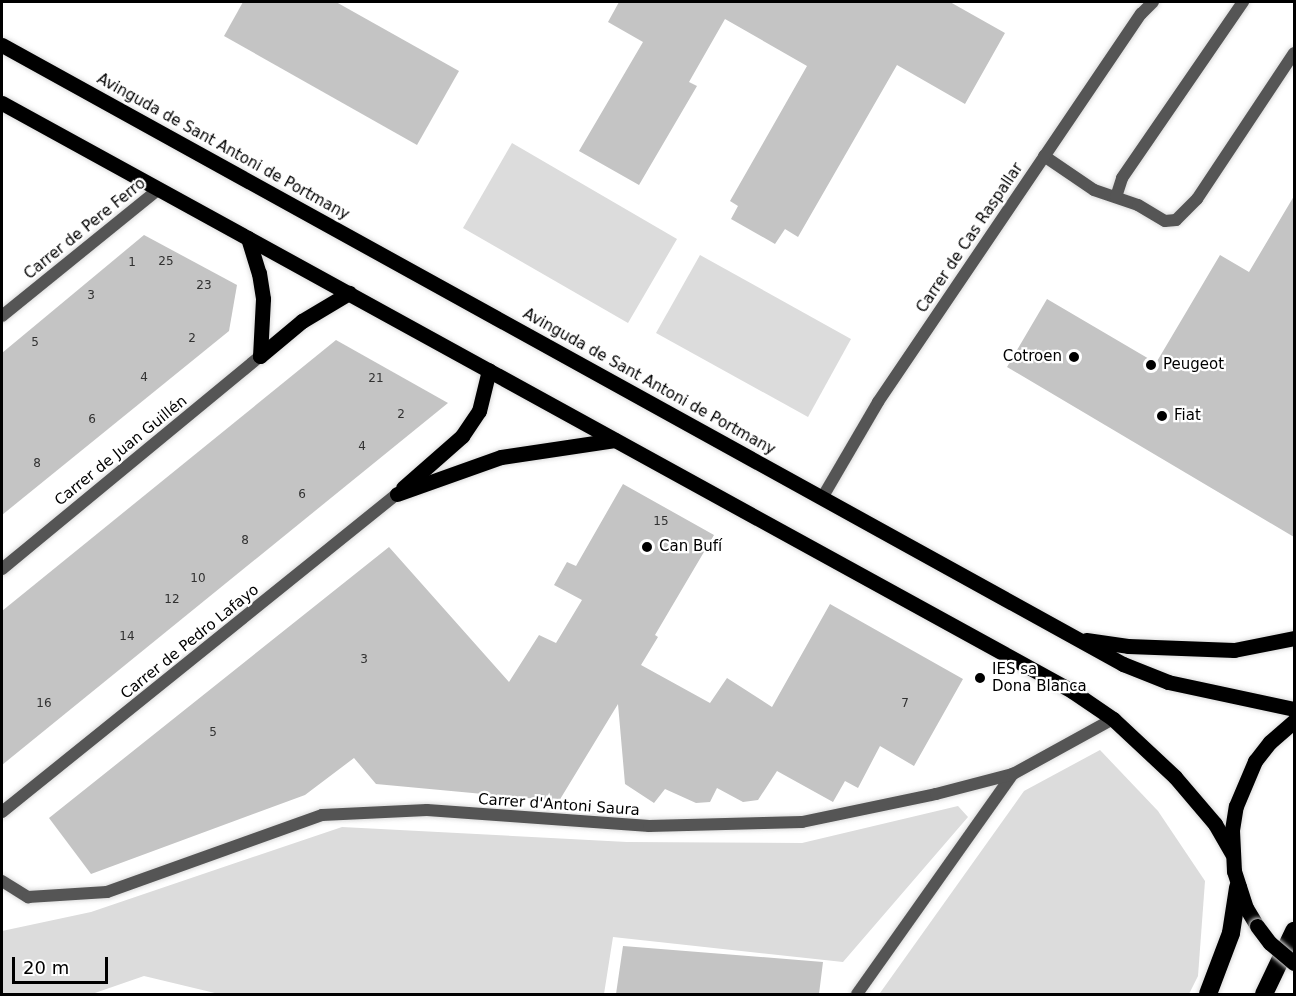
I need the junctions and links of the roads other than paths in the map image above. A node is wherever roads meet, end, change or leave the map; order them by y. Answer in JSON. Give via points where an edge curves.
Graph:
{"nodes":[{"id":1,"x":1153,"y":2,"type":"edge"},
{"id":2,"x":1242,"y":2,"type":"edge"},
{"id":3,"x":1141,"y":8,"type":"edge"},
{"id":4,"x":2,"y":45,"type":"edge"},
{"id":5,"x":1294,"y":53,"type":"edge"},
{"id":6,"x":2,"y":103,"type":"edge"},
{"id":7,"x":1044,"y":156,"type":"junction"},
{"id":8,"x":159,"y":189,"type":"junction"},
{"id":9,"x":1116,"y":197,"type":"junction"},
{"id":10,"x":248,"y":238,"type":"junction"},
{"id":11,"x":349,"y":293,"type":"junction"},
{"id":12,"x":2,"y":316,"type":"edge"},
{"id":13,"x":260,"y":356,"type":"junction"},
{"id":14,"x":489,"y":370,"type":"junction"},
{"id":15,"x":615,"y":440,"type":"junction"},
{"id":16,"x":397,"y":494,"type":"junction"},
{"id":17,"x":822,"y":498,"type":"junction"},
{"id":18,"x":2,"y":569,"type":"edge"},
{"id":19,"x":1294,"y":638,"type":"edge"},
{"id":20,"x":1077,"y":639,"type":"junction"},
{"id":21,"x":1294,"y":709,"type":"edge"},
{"id":22,"x":1113,"y":719,"type":"junction"},
{"id":23,"x":1294,"y":721,"type":"edge"},
{"id":24,"x":1013,"y":774,"type":"junction"},
{"id":25,"x":2,"y":812,"type":"edge"},
{"id":26,"x":1232,"y":854,"type":"junction"},
{"id":27,"x":2,"y":881,"type":"edge"},
{"id":28,"x":1238,"y":888,"type":"junction"},
{"id":29,"x":1294,"y":931,"type":"edge"},
{"id":30,"x":1294,"y":963,"type":"edge"},
{"id":31,"x":857,"y":994,"type":"edge"},
{"id":32,"x":1208,"y":994,"type":"edge"},
{"id":33,"x":1264,"y":994,"type":"edge"}],
"edges":[{"from":1,"to":3,"type":"street","name":"Carrer de Cas Raspallar"},
{"from":2,"to":9,"type":"street","via":[[1122,178]]},
{"from":3,"to":7,"type":"street","name":"Carrer de Cas Raspallar"},
{"from":4,"to":17,"type":"main road","name":"Avinguda de Sant Antoni de Portmany"},
{"from":5,"to":9,"type":"street","via":[[1188,212],[1176,220],[1165,221]]},
{"from":6,"to":8,"type":"main road"},
{"from":7,"to":9,"type":"street","via":[[1094,190]]},
{"from":7,"to":17,"type":"street","name":"Carrer de Cas Raspallar","via":[[878,402]]},
{"from":8,"to":10,"type":"main road"},
{"from":8,"to":12,"type":"street","name":"Carrer de Pere Ferro"},
{"from":10,"to":11,"type":"main road"},
{"from":10,"to":13,"type":"main road","via":[[263,299]]},
{"from":11,"to":13,"type":"main road","via":[[302,321]]},
{"from":11,"to":14,"type":"main road"},
{"from":13,"to":18,"type":"street","name":"Carrer de Juan Guillén"},
{"from":14,"to":15,"type":"main road"},
{"from":14,"to":16,"type":"main road","via":[[479,411],[462,436]]},
{"from":15,"to":16,"type":"main road","via":[[501,457]]},
{"from":15,"to":22,"type":"main road","via":[[1062,685]]},
{"from":16,"to":25,"type":"street","name":"Carrer de Pedro Lafayo"},
{"from":17,"to":20,"type":"main road","name":"Avinguda de Sant Antoni de Portmany"},
{"from":19,"to":20,"type":"main road","via":[[1234,650],[1128,646]]},
{"from":20,"to":21,"type":"main road","name":"Avinguda de Sant Antoni de Portmany","via":[[1168,682]]},
{"from":22,"to":24,"type":"street","name":"Carrer d'Antoni Saura"},
{"from":22,"to":26,"type":"main road","via":[[1175,777],[1215,824]]},
{"from":23,"to":26,"type":"main road","via":[[1270,742],[1244,783],[1234,814]]},
{"from":24,"to":27,"type":"street","name":"Carrer d'Antoni Saura","via":[[802,822],[649,826],[427,810],[322,815],[107,892],[28,897]]},
{"from":24,"to":31,"type":"street"},
{"from":26,"to":28,"type":"main road"},
{"from":28,"to":30,"type":"main road","bridge":true,"via":[[1257,926]]},
{"from":28,"to":32,"type":"highway","via":[[1231,933]]},
{"from":29,"to":33,"type":"highway"}]}
